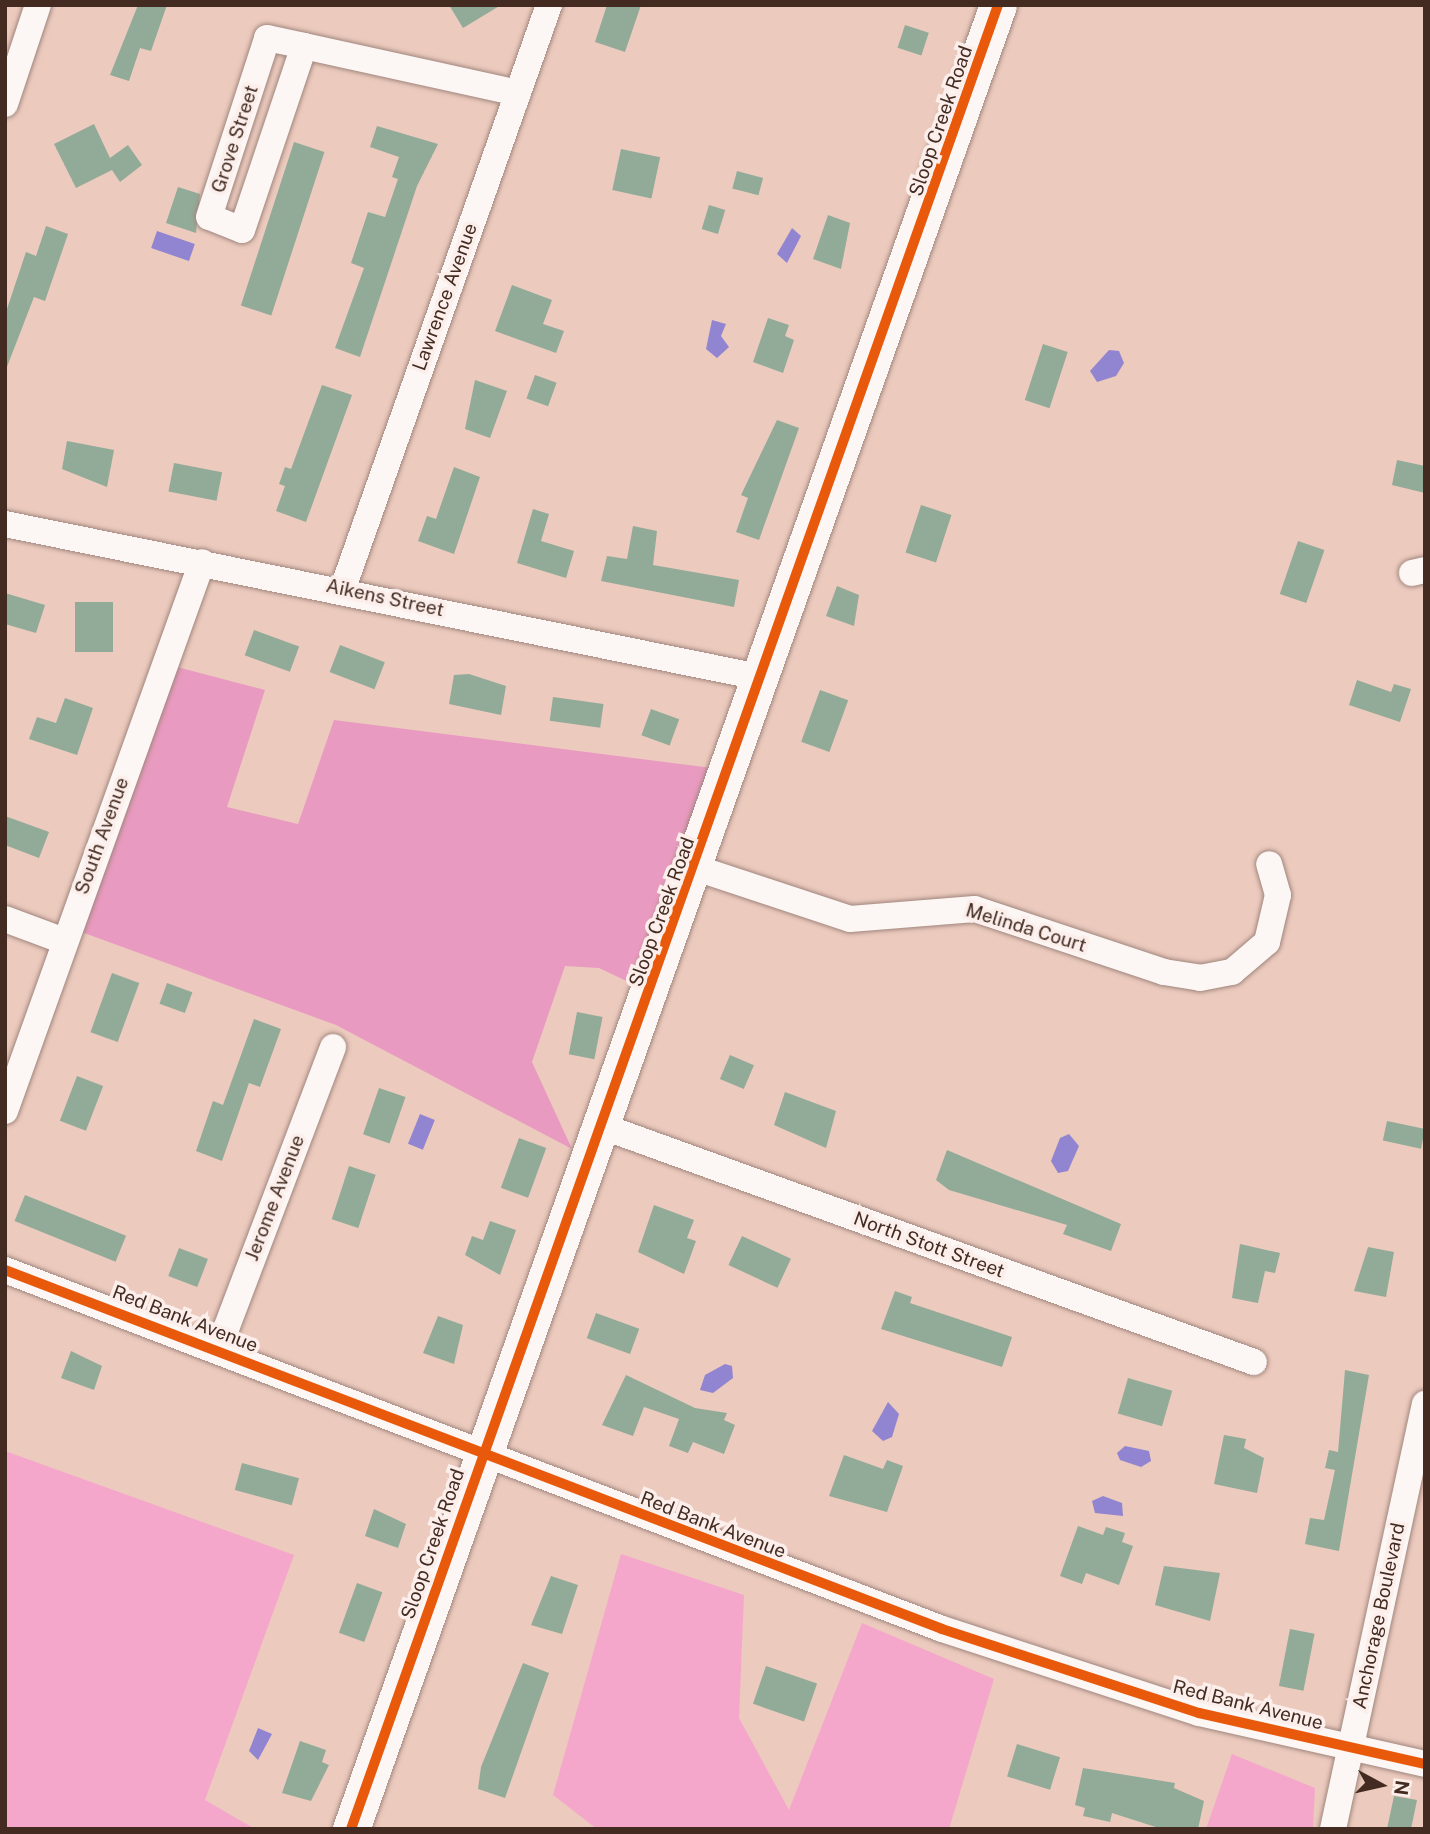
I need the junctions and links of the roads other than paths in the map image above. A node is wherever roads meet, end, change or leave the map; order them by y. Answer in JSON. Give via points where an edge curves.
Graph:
{"nodes":[{"id":1,"x":38,"y":5,"type":"edge"},
{"id":2,"x":549,"y":5,"type":"edge"},
{"id":3,"x":998,"y":5,"type":"edge"},
{"id":4,"x":304,"y":46,"type":"junction"},
{"id":5,"x":518,"y":93,"type":"junction"},
{"id":6,"x":5,"y":104,"type":"edge"},
{"id":7,"x":5,"y":524,"type":"edge"},
{"id":8,"x":202,"y":562,"type":"junction"},
{"id":9,"x":343,"y":589,"type":"junction"},
{"id":10,"x":764,"y":678,"type":"junction"},
{"id":11,"x":1269,"y":864,"type":"dead end"},
{"id":12,"x":696,"y":868,"type":"junction"},
{"id":13,"x":5,"y":919,"type":"edge"},
{"id":14,"x":64,"y":940,"type":"junction"},
{"id":15,"x":333,"y":1047,"type":"dead end"},
{"id":16,"x":5,"y":1111,"type":"edge"},
{"id":17,"x":604,"y":1127,"type":"junction"},
{"id":18,"x":5,"y":1270,"type":"edge"},
{"id":19,"x":218,"y":1350,"type":"junction"},
{"id":20,"x":1254,"y":1362,"type":"dead end"},
{"id":21,"x":1425,"y":1404,"type":"edge"},
{"id":22,"x":484,"y":1455,"type":"junction"},
{"id":23,"x":1351,"y":1748,"type":"junction"},
{"id":24,"x":1425,"y":1764,"type":"edge"},
{"id":25,"x":351,"y":1829,"type":"edge"},
{"id":26,"x":1333,"y":1829,"type":"edge"}],
"edges":[{"from":1,"to":6,"type":"street"},
{"from":2,"to":5,"type":"street","name":"Lawrence Avenue"},
{"from":3,"to":10,"type":"street","name":"Sloop Creek Road"},
{"from":4,"to":4,"type":"street","name":"Grove Street","via":[[267,38],[209,217],[242,230]]},
{"from":4,"to":5,"type":"street","name":"Grove Street"},
{"from":5,"to":9,"type":"street","name":"Lawrence Avenue"},
{"from":7,"to":8,"type":"street","name":"Aikens Street"},
{"from":8,"to":9,"type":"street","name":"Aikens Street"},
{"from":8,"to":14,"type":"street","name":"South Avenue"},
{"from":9,"to":10,"type":"street","name":"Aikens Street"},
{"from":10,"to":12,"type":"street","name":"Sloop Creek Road"},
{"from":11,"to":12,"type":"street","name":"Melinda Court","via":[[1278,895],[1267,942],[1238,968],[1199,978],[1164,972],[975,909],[850,919]]},
{"from":12,"to":17,"type":"street","name":"Sloop Creek Road"},
{"from":13,"to":14,"type":"street"},
{"from":14,"to":16,"type":"street","name":"South Avenue"},
{"from":15,"to":19,"type":"street","name":"Jerome Avenue"},
{"from":17,"to":20,"type":"street","name":"North Stott Street"},
{"from":17,"to":22,"type":"street","name":"Sloop Creek Road"},
{"from":18,"to":19,"type":"street","name":"Red Bank Avenue"},
{"from":19,"to":22,"type":"street","name":"Red Bank Avenue"},
{"from":21,"to":23,"type":"street","name":"Anchorage Boulevard"},
{"from":22,"to":23,"type":"street","name":"Red Bank Avenue","via":[[1092,1680],[1199,1713]]},
{"from":22,"to":25,"type":"street","name":"Sloop Creek Road"},
{"from":23,"to":24,"type":"street","name":"Red Bank Avenue"},
{"from":23,"to":26,"type":"street","name":"Anchorage Boulevard"}]}
